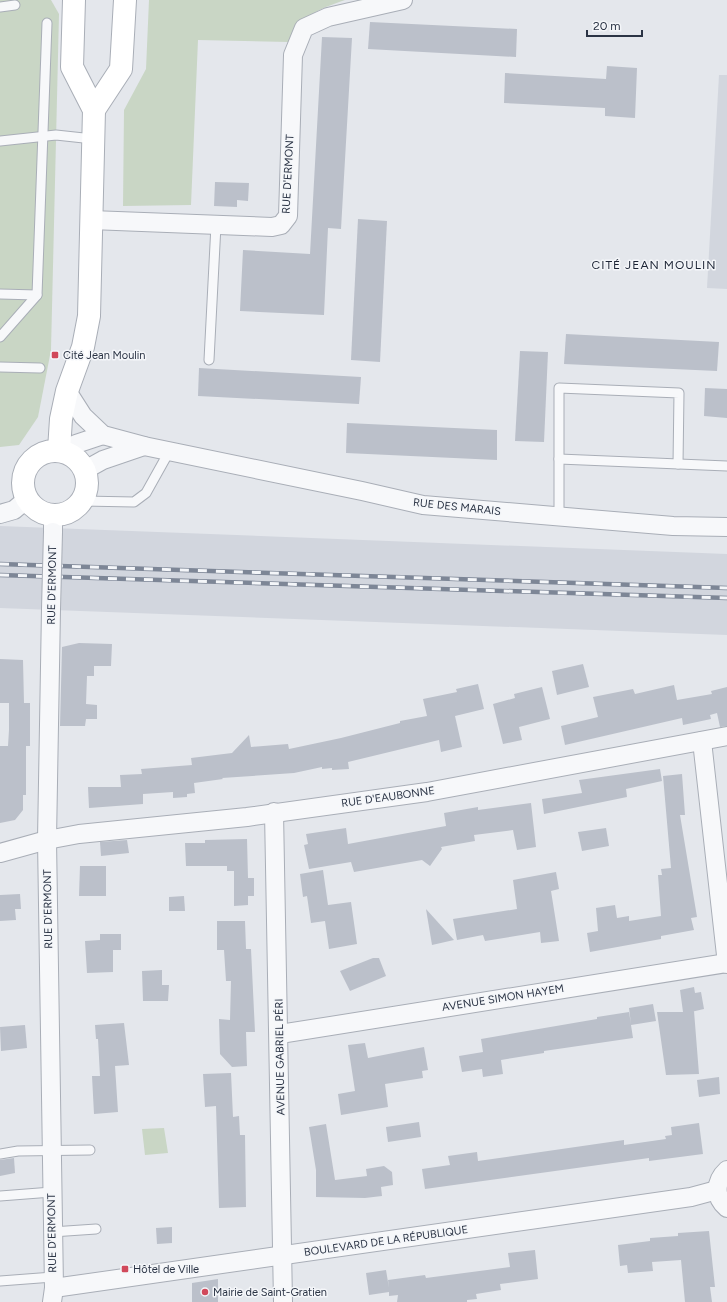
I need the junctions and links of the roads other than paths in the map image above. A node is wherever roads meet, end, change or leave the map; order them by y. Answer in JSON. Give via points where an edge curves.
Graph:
{"nodes":[{"id":1,"x":74,"y":0,"type":"edge"},
{"id":2,"x":125,"y":0,"type":"edge"},
{"id":3,"x":403,"y":0,"type":"edge"},
{"id":4,"x":15,"y":5,"type":"dead end"},
{"id":5,"x":0,"y":7,"type":"edge"},
{"id":6,"x":47,"y":23,"type":"dead end"},
{"id":7,"x":94,"y":110,"type":"junction"},
{"id":8,"x":43,"y":136,"type":"junction"},
{"id":9,"x":93,"y":138,"type":"junction"},
{"id":10,"x":0,"y":141,"type":"edge"},
{"id":11,"x":91,"y":220,"type":"junction"},
{"id":12,"x":216,"y":225,"type":"junction"},
{"id":13,"x":0,"y":294,"type":"edge"},
{"id":14,"x":37,"y":295,"type":"junction"},
{"id":15,"x":0,"y":336,"type":"edge"},
{"id":16,"x":209,"y":360,"type":"dead end"},
{"id":17,"x":0,"y":367,"type":"edge"},
{"id":18,"x":40,"y":368,"type":"dead end"},
{"id":19,"x":67,"y":391,"type":"junction"},
{"id":20,"x":104,"y":435,"type":"junction"},
{"id":21,"x":144,"y":446,"type":"junction"},
{"id":22,"x":170,"y":450,"type":"junction"},
{"id":23,"x":60,"y":451,"type":"junction"},
{"id":24,"x":559,"y":459,"type":"junction"},
{"id":25,"x":678,"y":464,"type":"junction"},
{"id":26,"x":727,"y":466,"type":"edge"},
{"id":27,"x":85,"y":470,"type":"junction"},
{"id":28,"x":27,"y":500,"type":"junction"},
{"id":29,"x":83,"y":501,"type":"junction"},
{"id":30,"x":0,"y":514,"type":"edge"},
{"id":31,"x":559,"y":516,"type":"junction"},
{"id":32,"x":53,"y":524,"type":"junction"},
{"id":33,"x":727,"y":527,"type":"edge"},
{"id":34,"x":727,"y":736,"type":"edge"},
{"id":35,"x":702,"y":741,"type":"junction"},
{"id":36,"x":274,"y":812,"type":"junction"},
{"id":37,"x":47,"y":840,"type":"junction"},
{"id":38,"x":0,"y":853,"type":"edge"},
{"id":39,"x":727,"y":963,"type":"edge"},
{"id":40,"x":280,"y":1034,"type":"junction"},
{"id":41,"x":51,"y":1150,"type":"junction"},
{"id":42,"x":90,"y":1150,"type":"dead end"},
{"id":43,"x":0,"y":1154,"type":"edge"},
{"id":44,"x":727,"y":1170,"type":"edge"},
{"id":45,"x":717,"y":1190,"type":"junction"},
{"id":46,"x":52,"y":1192,"type":"junction"},
{"id":47,"x":0,"y":1196,"type":"edge"},
{"id":48,"x":727,"y":1208,"type":"edge"},
{"id":49,"x":96,"y":1229,"type":"dead end"},
{"id":50,"x":52,"y":1232,"type":"junction"},
{"id":51,"x":283,"y":1256,"type":"junction"},
{"id":52,"x":0,"y":1282,"type":"edge"},
{"id":53,"x":53,"y":1289,"type":"edge"},
{"id":54,"x":284,"y":1302,"type":"edge"}],
"edges":[{"from":1,"to":7,"type":"street","via":[[72,67]]},
{"from":2,"to":7,"type":"street","via":[[121,69]]},
{"from":3,"to":12,"type":"street","name":"RUE D'ERMONT","via":[[328,17],[304,28],[293,55],[288,216],[281,225],[272,227]]},
{"from":4,"to":5,"type":"lane"},
{"from":6,"to":8,"type":"lane"},
{"from":7,"to":9,"type":"street"},
{"from":8,"to":9,"type":"lane"},
{"from":8,"to":10,"type":"lane"},
{"from":8,"to":14,"type":"lane"},
{"from":9,"to":11,"type":"street"},
{"from":11,"to":12,"type":"street","name":"RUE D'ERMONT"},
{"from":11,"to":19,"type":"street","via":[[89,316],[83,347]]},
{"from":12,"to":16,"type":"lane"},
{"from":13,"to":14,"type":"lane"},
{"from":14,"to":15,"type":"lane"},
{"from":17,"to":18,"type":"lane"},
{"from":19,"to":20,"type":"street","name":"RUE DES MARAIS","via":[[83,416]]},
{"from":19,"to":23,"type":"street","via":[[61,419]]},
{"from":20,"to":21,"type":"street","name":"RUE DES MARAIS"},
{"from":20,"to":23,"type":"street"},
{"from":21,"to":22,"type":"street","name":"RUE DES MARAIS"},
{"from":21,"to":27,"type":"street","name":"RUE DES MARAIS","via":[[103,460]]},
{"from":22,"to":29,"type":"lane","via":[[146,493],[134,502]]},
{"from":22,"to":31,"type":"street","name":"RUE DES MARAIS","via":[[423,505]]},
{"from":23,"to":27,"type":"street","via":[[72,454]]},
{"from":23,"to":28,"type":"street","via":[[39,454],[31,461],[25,470],[23,480]]},
{"from":24,"to":25,"type":"lane"},
{"from":24,"to":25,"type":"lane","via":[[559,388],[678,393]]},
{"from":24,"to":31,"type":"lane"},
{"from":25,"to":26,"type":"lane"},
{"from":27,"to":29,"type":"street","via":[[88,480]]},
{"from":28,"to":30,"type":"street","via":[[14,510]]},
{"from":28,"to":32,"type":"street"},
{"from":29,"to":32,"type":"street"},
{"from":31,"to":33,"type":"street","name":"RUE DES MARAIS","via":[[673,526]]},
{"from":32,"to":37,"type":"street","name":"RUE D'ERMONT","bridge":true},
{"from":34,"to":35,"type":"street","name":"RUE D'EAUBONNE"},
{"from":35,"to":36,"type":"street","name":"RUE D'EAUBONNE","via":[[427,792]]},
{"from":35,"to":39,"type":"street"},
{"from":36,"to":37,"type":"street","name":"RUE D'EAUBONNE","via":[[79,834]]},
{"from":36,"to":40,"type":"street","name":"AVENUE GABRIEL PÉRI"},
{"from":37,"to":38,"type":"street","name":"RUE D'EAUBONNE"},
{"from":37,"to":41,"type":"street","name":"RUE D'ERMONT"},
{"from":39,"to":40,"type":"street","name":"AVENUE SIMON HAYEM"},
{"from":40,"to":51,"type":"street","name":"AVENUE GABRIEL PÉRI"},
{"from":41,"to":42,"type":"lane"},
{"from":41,"to":43,"type":"lane"},
{"from":41,"to":46,"type":"street","name":"RUE D'ERMONT"},
{"from":44,"to":45,"type":"street","via":[[721,1176]]},
{"from":45,"to":48,"type":"street"},
{"from":45,"to":51,"type":"street","name":"BOULEVARD DE LA RÉPUBLIQUE","via":[[691,1197]]},
{"from":46,"to":47,"type":"lane"},
{"from":46,"to":50,"type":"street","name":"RUE D'ERMONT"},
{"from":49,"to":50,"type":"lane"},
{"from":50,"to":53,"type":"street","name":"RUE D'ERMONT"},
{"from":51,"to":53,"type":"street","name":"BOULEVARD DE LA RÉPUBLIQUE"},
{"from":51,"to":54,"type":"street","name":"AVENUE GABRIEL PÉRI"},
{"from":52,"to":53,"type":"lane"}]}
